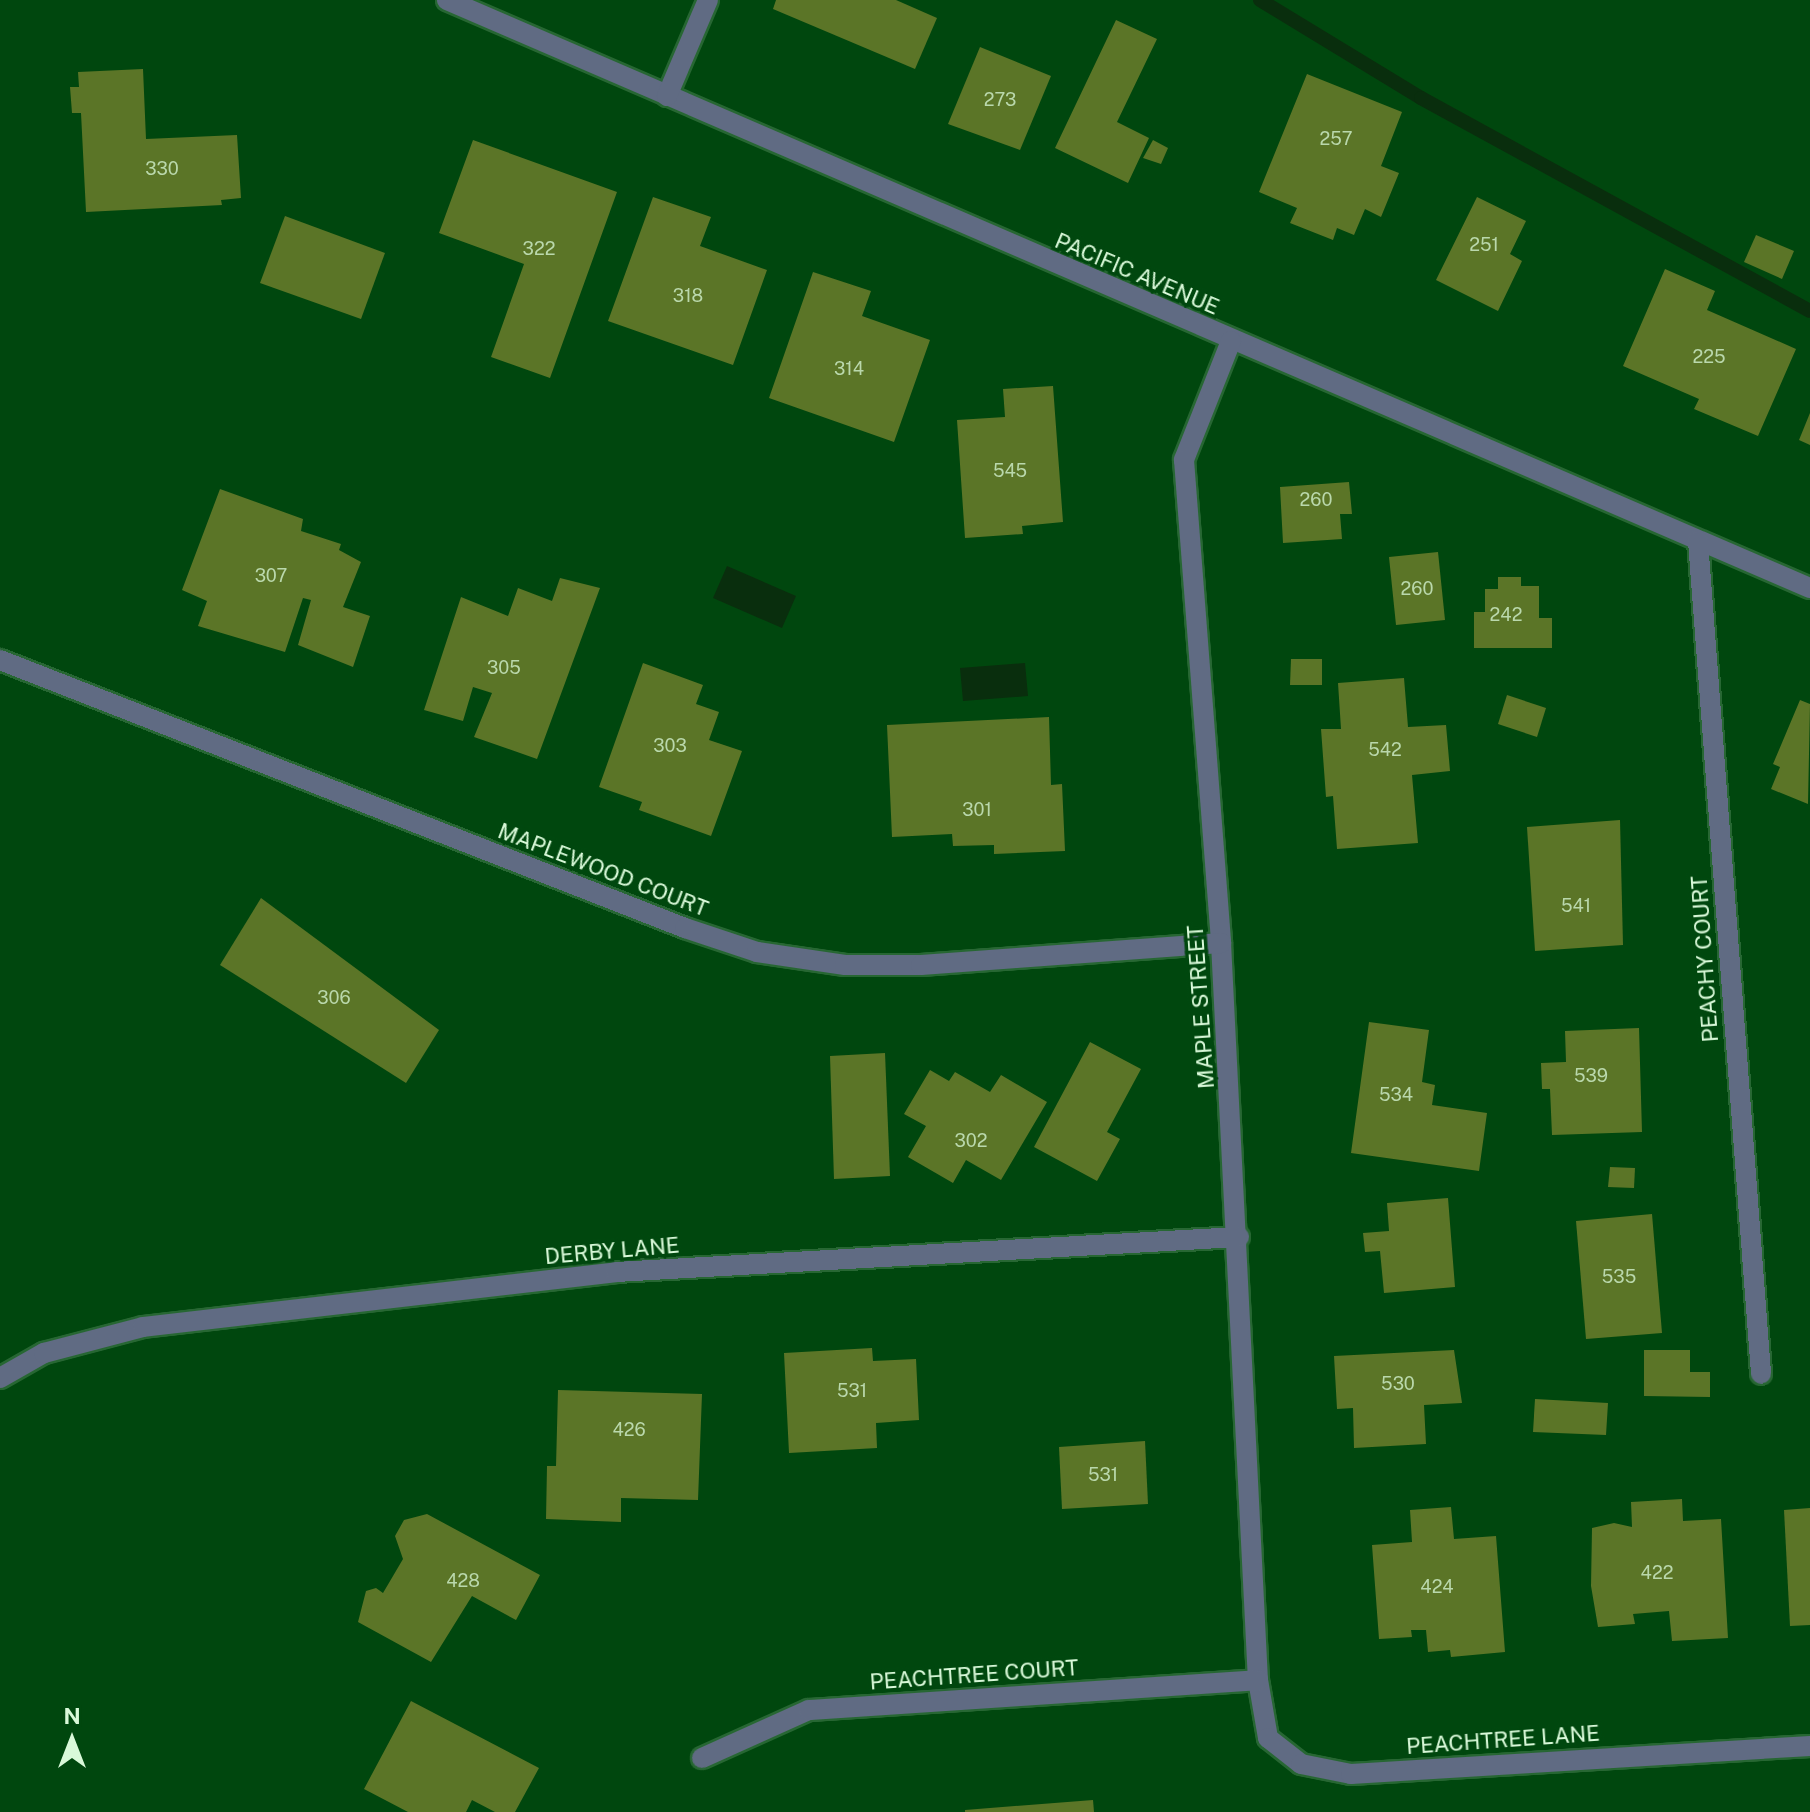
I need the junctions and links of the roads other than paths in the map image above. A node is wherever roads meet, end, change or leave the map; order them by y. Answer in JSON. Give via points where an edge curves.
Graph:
{"nodes":[{"id":1,"x":447,"y":0,"type":"edge"},
{"id":2,"x":708,"y":0,"type":"edge"},
{"id":3,"x":667,"y":96,"type":"junction"},
{"id":4,"x":1231,"y":341,"type":"junction"},
{"id":5,"x":1698,"y":541,"type":"junction"},
{"id":6,"x":1810,"y":588,"type":"edge"},
{"id":7,"x":0,"y":660,"type":"edge"},
{"id":8,"x":1221,"y":943,"type":"junction"},
{"id":9,"x":1239,"y":1237,"type":"junction"},
{"id":10,"x":1761,"y":1374,"type":"dead end"},
{"id":11,"x":0,"y":1378,"type":"edge"},
{"id":12,"x":1258,"y":1680,"type":"junction"},
{"id":13,"x":1810,"y":1746,"type":"edge"},
{"id":14,"x":702,"y":1758,"type":"dead end"}],
"edges":[{"from":1,"to":3,"type":"street","name":"PACIFIC AVENUE"},
{"from":2,"to":3,"type":"street"},
{"from":3,"to":4,"type":"street","name":"PACIFIC AVENUE"},
{"from":4,"to":5,"type":"street","name":"PACIFIC AVENUE"},
{"from":4,"to":8,"type":"street","name":"MAPLE STREET","via":[[1184,460]]},
{"from":5,"to":6,"type":"street","name":"PACIFIC AVENUE"},
{"from":5,"to":10,"type":"street","name":"PEACHY COURT"},
{"from":7,"to":8,"type":"street","name":"MAPLEWOOD COURT","via":[[757,952],[845,965],[921,965]]},
{"from":8,"to":9,"type":"street","name":"MAPLE STREET"},
{"from":9,"to":11,"type":"street","name":"DERBY LANE","via":[[616,1272],[143,1327],[44,1353]]},
{"from":9,"to":12,"type":"street","name":"MAPLE STREET"},
{"from":12,"to":13,"type":"street","name":"PEACHTREE LANE","via":[[1268,1738],[1301,1764],[1351,1774]]},
{"from":12,"to":14,"type":"street","name":"PEACHTREE COURT","via":[[809,1710]]}]}
